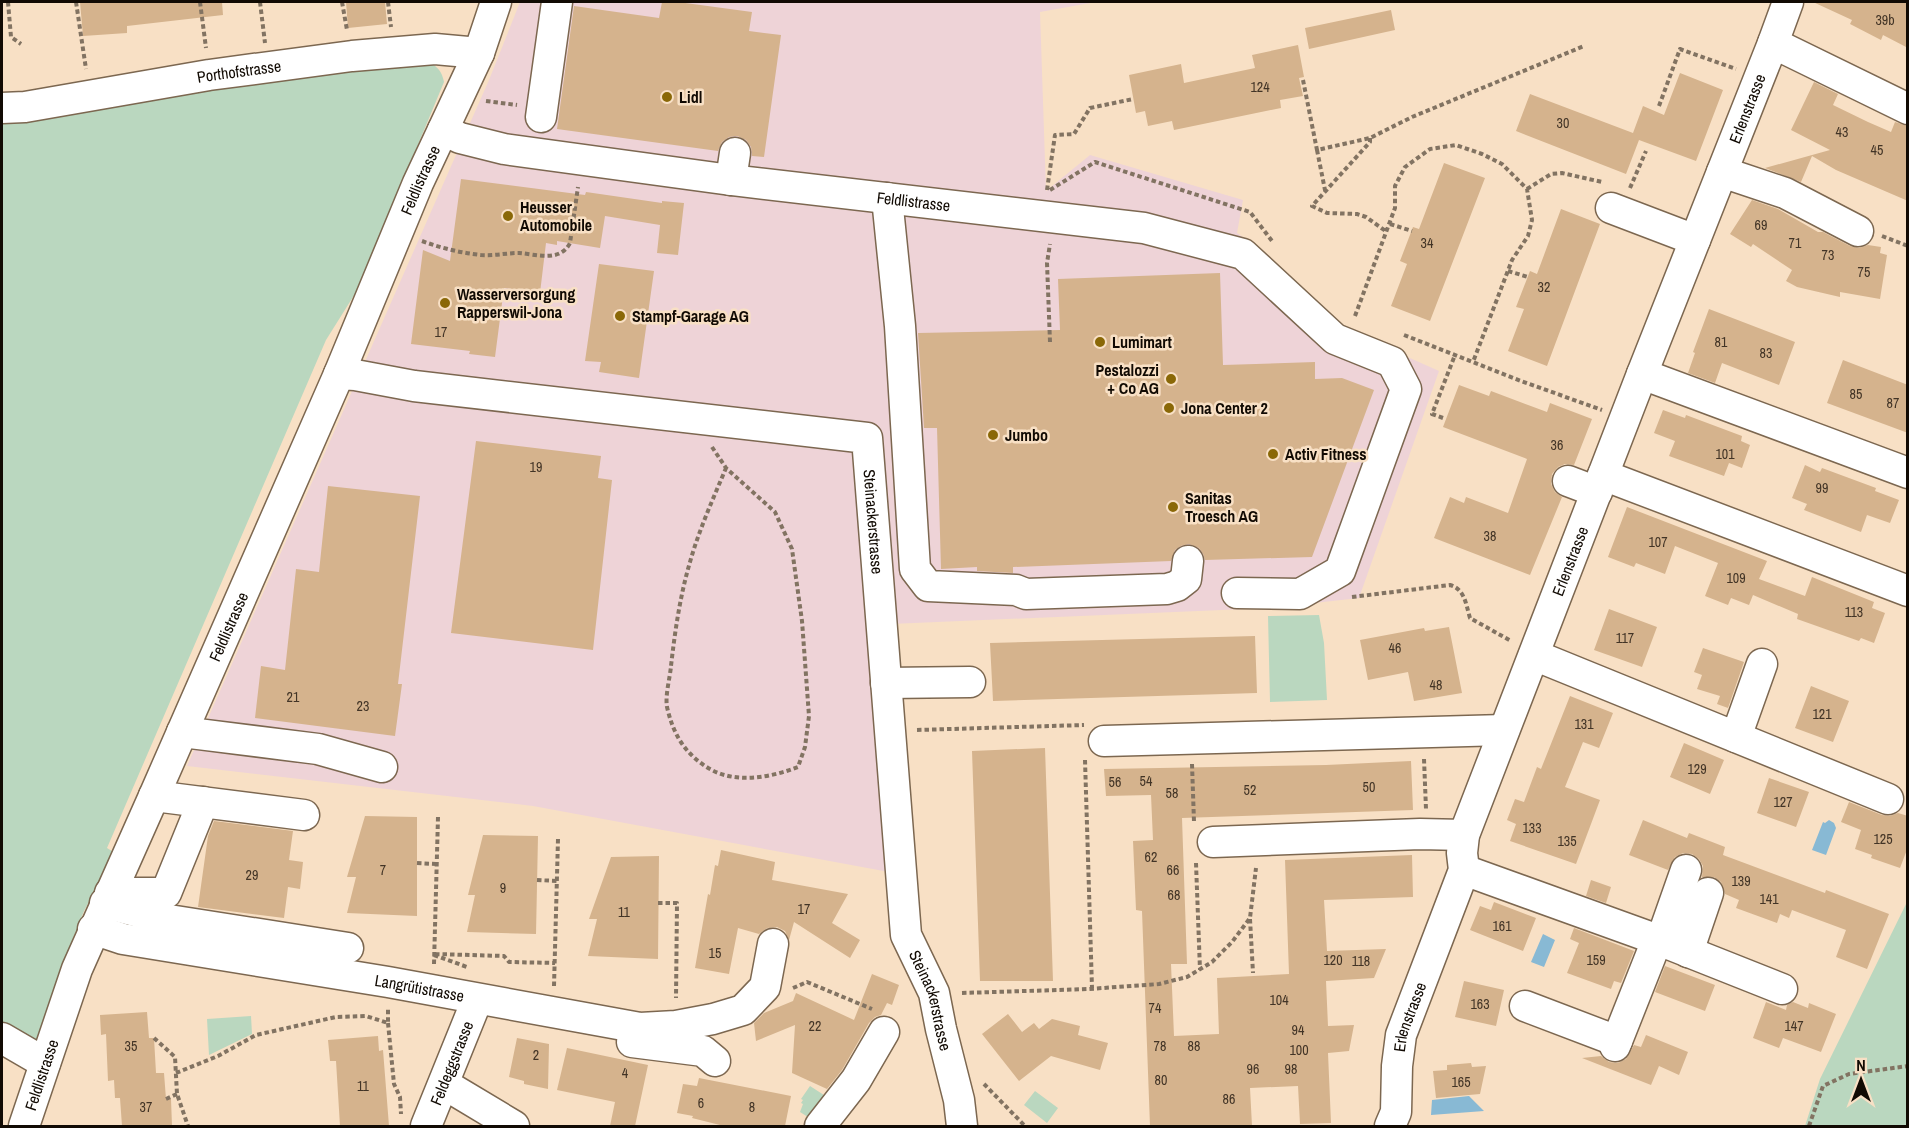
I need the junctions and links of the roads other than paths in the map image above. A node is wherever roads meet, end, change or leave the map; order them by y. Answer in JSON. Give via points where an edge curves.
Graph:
{"nodes":[{"id":1,"x":496,"y":2,"type":"edge"},
{"id":2,"x":557,"y":2,"type":"edge"},
{"id":3,"x":1788,"y":2,"type":"edge"},
{"id":4,"x":1773,"y":43,"type":"junction"},
{"id":5,"x":479,"y":53,"type":"junction"},
{"id":6,"x":2,"y":108,"type":"edge"},
{"id":7,"x":1908,"y":109,"type":"edge"},
{"id":8,"x":542,"y":113,"type":"road end"},
{"id":9,"x":443,"y":130,"type":"junction"},
{"id":10,"x":1722,"y":172,"type":"junction"},
{"id":11,"x":1614,"y":194,"type":"road end"},
{"id":12,"x":887,"y":198,"type":"junction"},
{"id":13,"x":1858,"y":231,"type":"dead end"},
{"id":14,"x":1695,"y":240,"type":"junction"},
{"id":15,"x":339,"y":374,"type":"junction"},
{"id":16,"x":1642,"y":374,"type":"junction"},
{"id":17,"x":1908,"y":473,"type":"edge"},
{"id":18,"x":1568,"y":481,"type":"dead end"},
{"id":19,"x":1600,"y":484,"type":"junction"},
{"id":20,"x":1183,"y":561,"type":"dead end"},
{"id":21,"x":1908,"y":591,"type":"edge"},
{"id":22,"x":1238,"y":593,"type":"dead end"},
{"id":23,"x":1534,"y":655,"type":"junction"},
{"id":24,"x":1605,"y":658,"type":"dead end"},
{"id":25,"x":1762,"y":664,"type":"dead end"},
{"id":26,"x":970,"y":682,"type":"dead end"},
{"id":27,"x":886,"y":683,"type":"junction"},
{"id":28,"x":1633,"y":695,"type":"junction"},
{"id":29,"x":1504,"y":730,"type":"junction"},
{"id":30,"x":182,"y":732,"type":"junction"},
{"id":31,"x":1736,"y":737,"type":"junction"},
{"id":32,"x":1091,"y":738,"type":"road end"},
{"id":33,"x":382,"y":767,"type":"dead end"},
{"id":34,"x":154,"y":796,"type":"junction"},
{"id":35,"x":1888,"y":799,"type":"dead end"},
{"id":36,"x":203,"y":802,"type":"junction"},
{"id":37,"x":304,"y":815,"type":"dead end"},
{"id":38,"x":1464,"y":835,"type":"junction"},
{"id":39,"x":1213,"y":842,"type":"dead end"},
{"id":40,"x":1464,"y":870,"type":"junction"},
{"id":41,"x":1686,"y":870,"type":"dead end"},
{"id":42,"x":1708,"y":893,"type":"dead end"},
{"id":43,"x":103,"y":908,"type":"junction"},
{"id":44,"x":1659,"y":941,"type":"junction"},
{"id":45,"x":773,"y":945,"type":"dead end"},
{"id":46,"x":348,"y":948,"type":"dead end"},
{"id":47,"x":1688,"y":952,"type":"junction"},
{"id":48,"x":1782,"y":989,"type":"dead end"},
{"id":49,"x":477,"y":1000,"type":"junction"},
{"id":50,"x":1525,"y":1006,"type":"dead end"},
{"id":51,"x":579,"y":1017,"type":"junction"},
{"id":52,"x":884,"y":1032,"type":"road end"},
{"id":53,"x":2,"y":1038,"type":"edge"},
{"id":54,"x":716,"y":1061,"type":"dead end"},
{"id":55,"x":45,"y":1062,"type":"junction"},
{"id":56,"x":444,"y":1084,"type":"junction"},
{"id":57,"x":413,"y":1122,"type":"edge"},
{"id":58,"x":24,"y":1126,"type":"edge"},
{"id":59,"x":513,"y":1126,"type":"edge"},
{"id":60,"x":820,"y":1126,"type":"edge"},
{"id":61,"x":962,"y":1126,"type":"edge"},
{"id":62,"x":1390,"y":1126,"type":"edge"}],
"edges":[{"from":1,"to":5,"type":"street","name":"Feldlistrasse"},
{"from":2,"to":8,"type":"street"},
{"from":3,"to":4,"type":"street","name":"Erlenstrasse"},
{"from":4,"to":7,"type":"street"},
{"from":4,"to":10,"type":"street","name":"Erlenstrasse"},
{"from":5,"to":6,"type":"street","name":"Porthofstrasse","via":[[394,51]]},
{"from":5,"to":9,"type":"street","name":"Feldlistrasse"},
{"from":9,"to":12,"type":"street","name":"Feldlistrasse","via":[[504,149],[733,167]]},
{"from":9,"to":15,"type":"street","name":"Feldlistrasse"},
{"from":10,"to":13,"type":"street","via":[[1785,193]]},
{"from":10,"to":14,"type":"street","name":"Erlenstrasse"},
{"from":11,"to":14,"type":"street"},
{"from":12,"to":20,"type":"street","via":[[915,568],[928,585],[1026,594],[1167,589],[1186,579]]},
{"from":12,"to":22,"type":"street","name":"Feldlistrasse","via":[[1051,204],[1243,254],[1335,339],[1392,362],[1406,389],[1340,572],[1300,594]]},
{"from":14,"to":16,"type":"street","name":"Erlenstrasse"},
{"from":15,"to":27,"type":"street","name":"Steinackerstrasse","via":[[867,438]]},
{"from":15,"to":30,"type":"street","name":"Feldlistrasse"},
{"from":16,"to":17,"type":"street"},
{"from":16,"to":19,"type":"street","name":"Erlenstrasse"},
{"from":18,"to":19,"type":"street"},
{"from":19,"to":21,"type":"street"},
{"from":19,"to":23,"type":"street","name":"Erlenstrasse"},
{"from":23,"to":28,"type":"street"},
{"from":23,"to":29,"type":"street","name":"Erlenstrasse"},
{"from":24,"to":28,"type":"street","via":[[1610,668],[1639,680]]},
{"from":25,"to":31,"type":"street"},
{"from":26,"to":27,"type":"street"},
{"from":27,"to":61,"type":"street","name":"Steinackerstrasse","via":[[906,935],[934,993]]},
{"from":28,"to":31,"type":"street"},
{"from":29,"to":32,"type":"street"},
{"from":29,"to":38,"type":"street","name":"Erlenstrasse"},
{"from":30,"to":33,"type":"street","via":[[318,749]]},
{"from":30,"to":34,"type":"street","name":"Feldlistrasse"},
{"from":31,"to":35,"type":"street"},
{"from":34,"to":36,"type":"street"},
{"from":34,"to":43,"type":"street","name":"Feldlistrasse"},
{"from":36,"to":37,"type":"street"},
{"from":36,"to":43,"type":"street","via":[[166,893]]},
{"from":38,"to":39,"type":"street","via":[[1314,826],[1258,841]]},
{"from":38,"to":40,"type":"street","name":"Erlenstrasse"},
{"from":40,"to":44,"type":"street"},
{"from":40,"to":62,"type":"street","name":"Erlenstrasse","via":[[1401,1035],[1396,1112]]},
{"from":41,"to":44,"type":"street"},
{"from":42,"to":47,"type":"street"},
{"from":43,"to":46,"type":"street"},
{"from":43,"to":49,"type":"street","name":"Langrütistrasse","via":[[123,939]]},
{"from":43,"to":55,"type":"street","name":"Feldlistrasse"},
{"from":44,"to":47,"type":"street"},
{"from":44,"to":50,"type":"street","via":[[1616,1043]]},
{"from":45,"to":51,"type":"street","name":"Langrütistrasse","via":[[765,987],[743,1010],[676,1026],[640,1028]]},
{"from":47,"to":48,"type":"street"},
{"from":49,"to":51,"type":"street","name":"Langrütistrasse"},
{"from":49,"to":56,"type":"street","name":"Feldeggstrasse"},
{"from":51,"to":54,"type":"street","via":[[602,1038],[703,1051]]},
{"from":52,"to":60,"type":"street","via":[[856,1080]]},
{"from":53,"to":55,"type":"street"},
{"from":55,"to":58,"type":"street","name":"Feldlistrasse"},
{"from":56,"to":57,"type":"street","name":"Feldeggstrasse"},
{"from":56,"to":59,"type":"street"}]}
